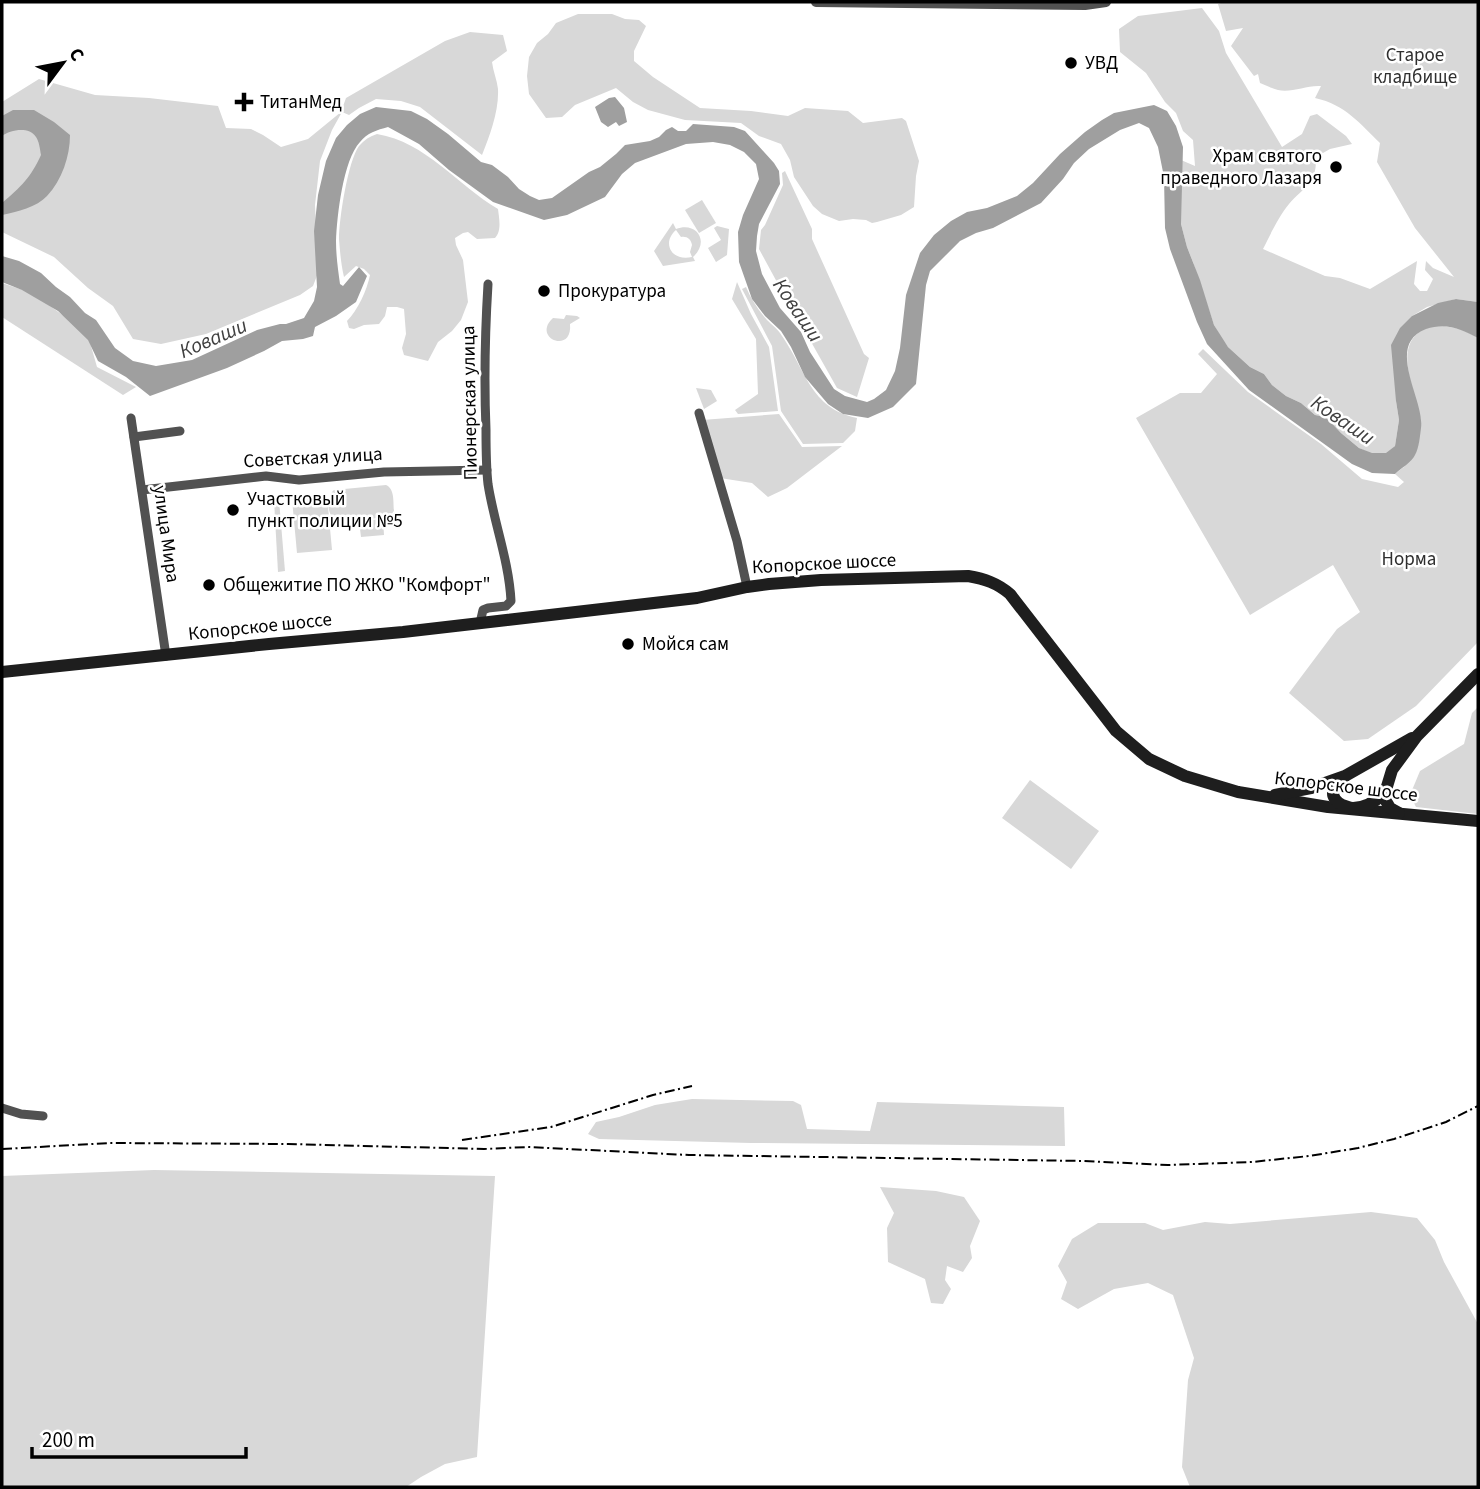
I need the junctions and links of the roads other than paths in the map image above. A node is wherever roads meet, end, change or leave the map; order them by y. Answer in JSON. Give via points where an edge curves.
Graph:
{"nodes":[{"id":1,"x":816,"y":2,"type":"edge"},
{"id":2,"x":885,"y":2,"type":"edge"},
{"id":3,"x":1106,"y":2,"type":"edge"},
{"id":4,"x":488,"y":284,"type":"dead end"},
{"id":5,"x":699,"y":413,"type":"dead end"},
{"id":6,"x":131,"y":418,"type":"dead end"},
{"id":7,"x":180,"y":431,"type":"dead end"},
{"id":8,"x":134,"y":436,"type":"junction"},
{"id":9,"x":487,"y":470,"type":"junction"},
{"id":10,"x":142,"y":490,"type":"junction"},
{"id":11,"x":747,"y":587,"type":"junction"},
{"id":12,"x":480,"y":623,"type":"junction"},
{"id":13,"x":166,"y":656,"type":"junction"},
{"id":14,"x":2,"y":672,"type":"edge"},
{"id":15,"x":1478,"y":674,"type":"edge"},
{"id":16,"x":1416,"y":736,"type":"junction"},
{"id":17,"x":1362,"y":768,"type":"junction"},
{"id":18,"x":1345,"y":776,"type":"junction"},
{"id":19,"x":1386,"y":788,"type":"junction"},
{"id":20,"x":1261,"y":797,"type":"junction"},
{"id":21,"x":1351,"y":809,"type":"junction"},
{"id":22,"x":1399,"y":813,"type":"junction"},
{"id":23,"x":1478,"y":821,"type":"edge"},
{"id":24,"x":2,"y":1108,"type":"edge"},
{"id":25,"x":43,"y":1116,"type":"dead end"}],
"edges":[{"from":1,"to":2,"type":"street"},
{"from":2,"to":3,"type":"street"},
{"from":4,"to":9,"type":"street","name":"Пионерская улица"},
{"from":5,"to":11,"type":"street"},
{"from":6,"to":8,"type":"street","name":"улица Мира"},
{"from":7,"to":8,"type":"street"},
{"from":8,"to":10,"type":"street","name":"улица Мира"},
{"from":9,"to":10,"type":"street","name":"Советская улица","via":[[299,480],[266,476]]},
{"from":9,"to":12,"type":"street","name":"Пионерская улица","via":[[511,601],[483,610]]},
{"from":10,"to":13,"type":"street","name":"улица Мира"},
{"from":11,"to":12,"type":"main road","name":"Копорское шоссе","via":[[697,598]]},
{"from":11,"to":20,"type":"main road","name":"Копорское шоссе","via":[[955,577],[998,584],[1021,607],[1116,731],[1149,759],[1185,776]]},
{"from":12,"to":13,"type":"main road","name":"Копорское шоссе"},
{"from":13,"to":14,"type":"main road","name":"Копорское шоссе"},
{"from":15,"to":16,"type":"main road"},
{"from":16,"to":17,"type":"main road"},
{"from":16,"to":19,"type":"main road","via":[[1396,763]]},
{"from":17,"to":18,"type":"main road"},
{"from":17,"to":19,"type":"main road","via":[[1382,775]]},
{"from":18,"to":20,"type":"main road"},
{"from":18,"to":21,"type":"main road","via":[[1333,793]]},
{"from":19,"to":21,"type":"main road","via":[[1372,803]]},
{"from":19,"to":22,"type":"main road","via":[[1386,802]]},
{"from":20,"to":21,"type":"main road","name":"Копорское шоссе"},
{"from":21,"to":22,"type":"main road","name":"Копорское шоссе"},
{"from":22,"to":23,"type":"main road","name":"Копорское шоссе"},
{"from":24,"to":25,"type":"street"}]}
